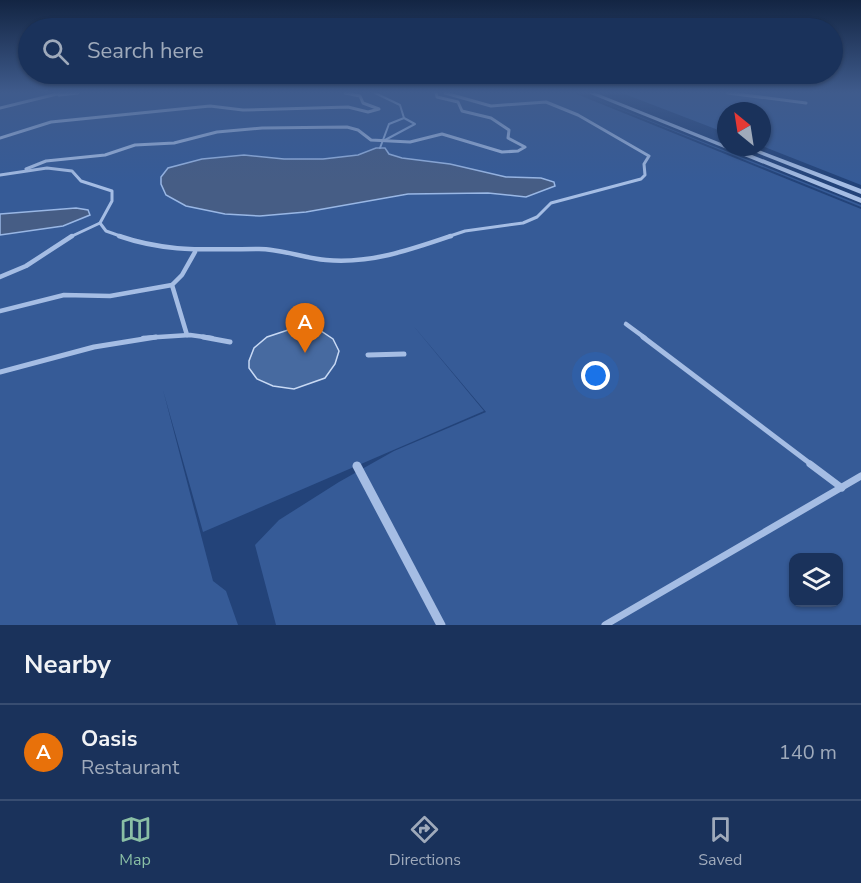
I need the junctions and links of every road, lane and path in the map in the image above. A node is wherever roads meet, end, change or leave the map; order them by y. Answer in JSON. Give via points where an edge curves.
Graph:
{"nodes":[{"id":1,"x":53,"y":122,"type":"edge"},
{"id":2,"x":497,"y":122,"type":"edge"},
{"id":3,"x":589,"y":122,"type":"edge"},
{"id":4,"x":664,"y":122,"type":"edge"},
{"id":5,"x":680,"y":122,"type":"edge"},
{"id":6,"x":717,"y":136,"type":"edge"},
{"id":7,"x":0,"y":138,"type":"edge"},
{"id":8,"x":768,"y":156,"type":"edge"},
{"id":9,"x":24,"y":170,"type":"junction"},
{"id":10,"x":0,"y":175,"type":"edge"},
{"id":11,"x":861,"y":192,"type":"edge"},
{"id":12,"x":861,"y":201,"type":"edge"},
{"id":13,"x":100,"y":223,"type":"junction"},
{"id":14,"x":195,"y":252,"type":"junction"},
{"id":15,"x":0,"y":277,"type":"edge"},
{"id":16,"x":172,"y":285,"type":"junction"},
{"id":17,"x":0,"y":312,"type":"edge"},
{"id":18,"x":626,"y":324,"type":"dead end"},
{"id":19,"x":187,"y":335,"type":"junction"},
{"id":20,"x":230,"y":342,"type":"dead end"},
{"id":21,"x":404,"y":354,"type":"dead end"},
{"id":22,"x":368,"y":355,"type":"dead end"},
{"id":23,"x":0,"y":372,"type":"edge"},
{"id":24,"x":357,"y":466,"type":"dead end"},
{"id":25,"x":861,"y":476,"type":"edge"},
{"id":26,"x":842,"y":488,"type":"junction"},
{"id":27,"x":441,"y":625,"type":"edge"},
{"id":28,"x":605,"y":625,"type":"edge"}],
"edges":[{"from":1,"to":7,"type":"lane"},
{"from":2,"to":9,"type":"lane","via":[[509,130],[508,138],[524,148],[502,152],[440,134],[410,142],[388,142],[367,139],[360,131],[347,128],[256,128],[212,132],[169,144],[135,145]]},
{"from":3,"to":14,"type":"lane","via":[[646,153],[649,156],[644,164],[645,175],[551,202],[537,217],[524,223],[465,231],[371,259],[325,260],[257,249]]},
{"from":4,"to":12,"type":"street"},
{"from":5,"to":6,"type":"street"},
{"from":8,"to":11,"type":"street"},
{"from":9,"to":10,"type":"lane"},
{"from":9,"to":13,"type":"lane","via":[[66,169],[81,181],[111,190],[113,198]]},
{"from":13,"to":14,"type":"lane","via":[[106,231],[128,239]]},
{"from":13,"to":15,"type":"lane","via":[[71,237],[28,267]]},
{"from":14,"to":16,"type":"lane"},
{"from":16,"to":17,"type":"lane","via":[[110,296],[64,295]]},
{"from":16,"to":19,"type":"lane"},
{"from":18,"to":26,"type":"lane"},
{"from":19,"to":20,"type":"lane"},
{"from":19,"to":23,"type":"lane","via":[[127,342]]},
{"from":21,"to":22,"type":"lane"},
{"from":24,"to":27,"type":"street"},
{"from":25,"to":26,"type":"lane"},
{"from":26,"to":28,"type":"lane"}]}
